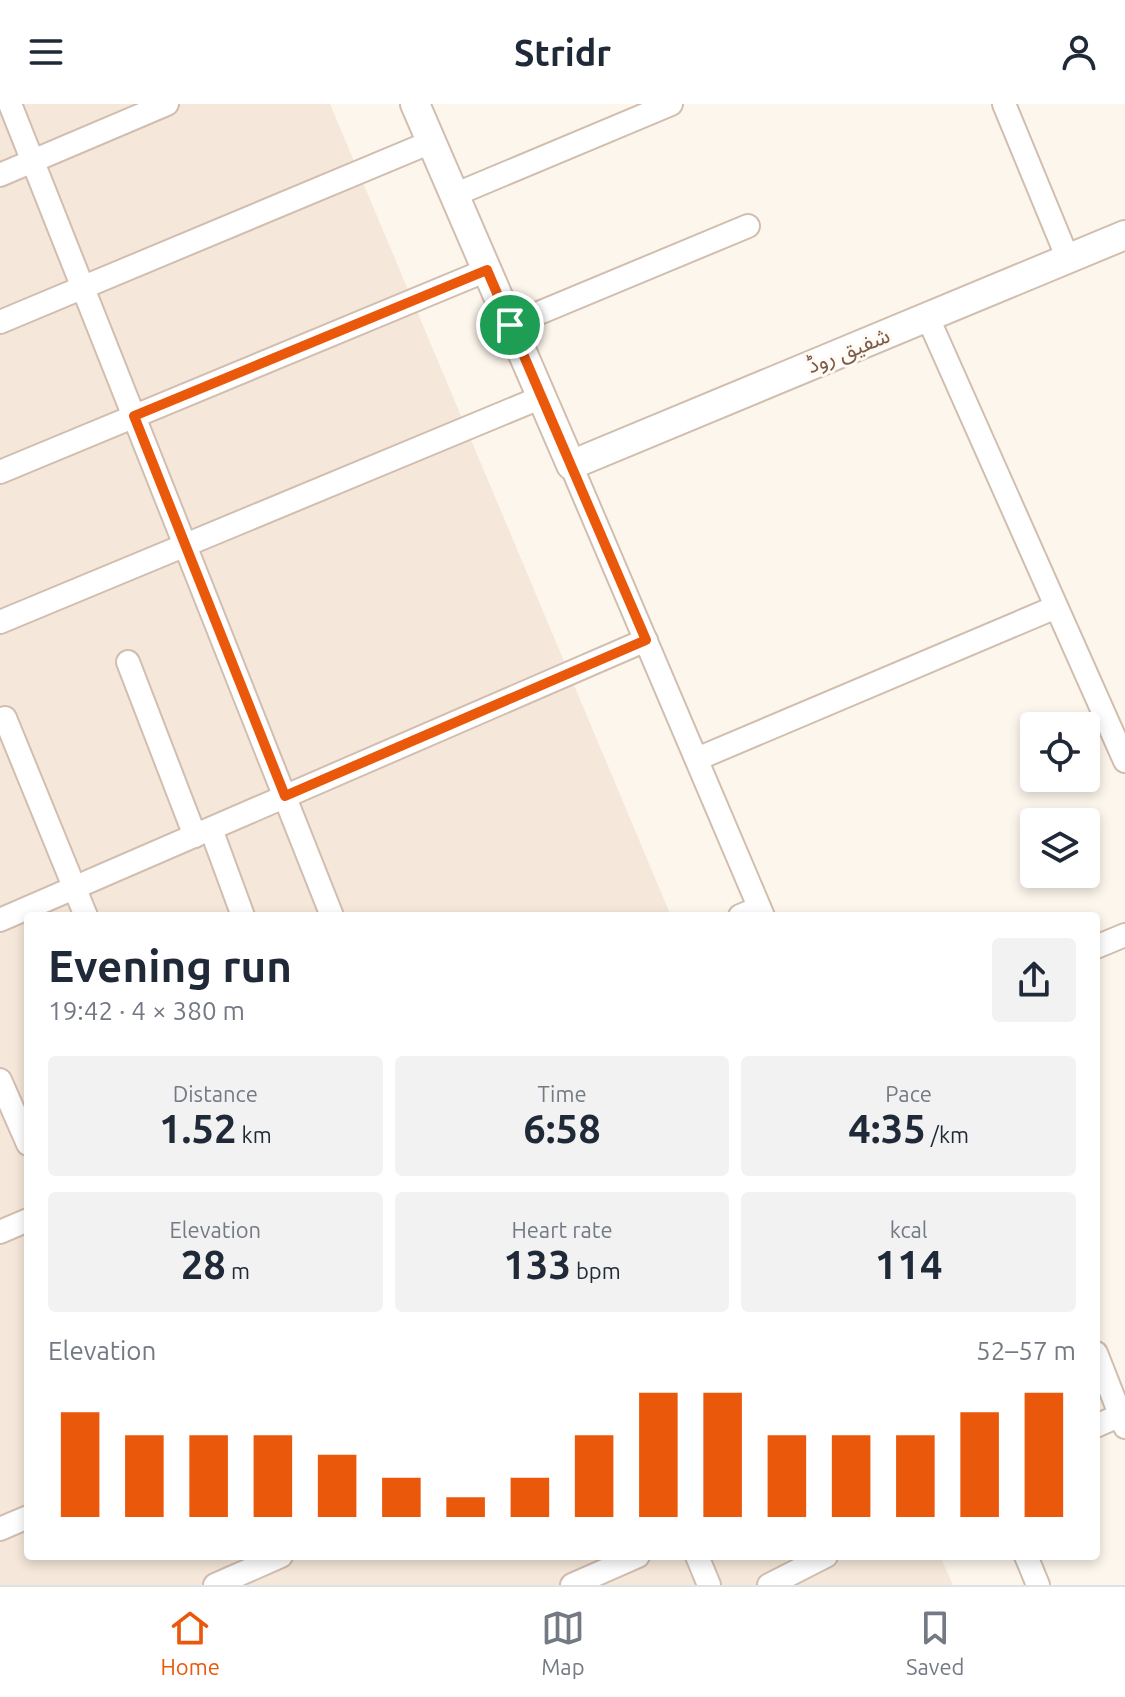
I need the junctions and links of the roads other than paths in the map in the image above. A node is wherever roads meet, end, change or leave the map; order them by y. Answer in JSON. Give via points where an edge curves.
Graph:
{"nodes":[{"id":1,"x":10,"y":104,"type":"edge"},
{"id":2,"x":167,"y":104,"type":"edge"},
{"id":3,"x":415,"y":104,"type":"edge"},
{"id":4,"x":671,"y":104,"type":"edge"},
{"id":5,"x":1004,"y":104,"type":"edge"},
{"id":6,"x":431,"y":142,"type":"junction"},
{"id":7,"x":32,"y":161,"type":"junction"},
{"id":8,"x":0,"y":175,"type":"edge"},
{"id":9,"x":454,"y":195,"type":"junction"},
{"id":10,"x":748,"y":226,"type":"dead end"},
{"id":11,"x":1125,"y":235,"type":"edge"},
{"id":12,"x":1068,"y":259,"type":"junction"},
{"id":13,"x":487,"y":270,"type":"junction"},
{"id":14,"x":83,"y":287,"type":"junction"},
{"id":15,"x":928,"y":318,"type":"junction"},
{"id":16,"x":0,"y":322,"type":"edge"},
{"id":17,"x":510,"y":325,"type":"junction"},
{"id":18,"x":542,"y":397,"type":"junction"},
{"id":19,"x":134,"y":416,"type":"junction"},
{"id":20,"x":571,"y":465,"type":"junction"},
{"id":21,"x":0,"y":472,"type":"edge"},
{"id":22,"x":185,"y":545,"type":"junction"},
{"id":23,"x":1056,"y":607,"type":"junction"},
{"id":24,"x":0,"y":622,"type":"edge"},
{"id":25,"x":646,"y":640,"type":"junction"},
{"id":26,"x":128,"y":662,"type":"dead end"},
{"id":27,"x":5,"y":718,"type":"dead end"},
{"id":28,"x":697,"y":759,"type":"junction"},
{"id":29,"x":1125,"y":761,"type":"edge"},
{"id":30,"x":285,"y":796,"type":"junction"},
{"id":31,"x":203,"y":832,"type":"junction"},
{"id":32,"x":75,"y":887,"type":"junction"},
{"id":33,"x":84,"y":912,"type":"edge"},
{"id":34,"x":241,"y":912,"type":"edge"},
{"id":35,"x":330,"y":912,"type":"edge"},
{"id":36,"x":754,"y":912,"type":"edge"},
{"id":37,"x":0,"y":920,"type":"edge"},
{"id":38,"x":1125,"y":935,"type":"edge"},
{"id":39,"x":1100,"y":945,"type":"edge"},
{"id":40,"x":0,"y":1080,"type":"edge"},
{"id":41,"x":24,"y":1135,"type":"edge"},
{"id":42,"x":24,"y":1222,"type":"edge"},
{"id":43,"x":0,"y":1232,"type":"edge"},
{"id":44,"x":1100,"y":1363,"type":"edge"},
{"id":45,"x":1123,"y":1418,"type":"edge"},
{"id":46,"x":1100,"y":1425,"type":"edge"},
{"id":47,"x":24,"y":1519,"type":"edge"},
{"id":48,"x":0,"y":1529,"type":"edge"},
{"id":49,"x":272,"y":1560,"type":"edge"},
{"id":50,"x":629,"y":1560,"type":"edge"},
{"id":51,"x":699,"y":1560,"type":"edge"},
{"id":52,"x":818,"y":1560,"type":"edge"},
{"id":53,"x":1028,"y":1560,"type":"edge"},
{"id":54,"x":215,"y":1585,"type":"edge"},
{"id":55,"x":572,"y":1585,"type":"edge"},
{"id":56,"x":709,"y":1585,"type":"edge"},
{"id":57,"x":769,"y":1585,"type":"edge"},
{"id":58,"x":1038,"y":1585,"type":"edge"}],
"edges":[{"from":1,"to":7,"type":"street"},
{"from":2,"to":7,"type":"street"},
{"from":3,"to":6,"type":"street"},
{"from":4,"to":9,"type":"street"},
{"from":5,"to":12,"type":"street"},
{"from":6,"to":9,"type":"street"},
{"from":6,"to":14,"type":"street"},
{"from":7,"to":8,"type":"street"},
{"from":7,"to":14,"type":"street"},
{"from":9,"to":13,"type":"street"},
{"from":10,"to":17,"type":"street"},
{"from":11,"to":12,"type":"street","name":"شفیق روڈ"},
{"from":12,"to":15,"type":"street","name":"شفیق روڈ"},
{"from":13,"to":17,"type":"street"},
{"from":13,"to":19,"type":"street"},
{"from":14,"to":16,"type":"street"},
{"from":14,"to":19,"type":"street"},
{"from":15,"to":20,"type":"street","name":"شفیق روڈ"},
{"from":15,"to":23,"type":"street"},
{"from":17,"to":18,"type":"street"},
{"from":18,"to":20,"type":"street"},
{"from":18,"to":22,"type":"street"},
{"from":19,"to":21,"type":"street"},
{"from":19,"to":22,"type":"street"},
{"from":20,"to":25,"type":"street"},
{"from":22,"to":24,"type":"street"},
{"from":22,"to":30,"type":"street"},
{"from":23,"to":28,"type":"street"},
{"from":23,"to":29,"type":"street"},
{"from":25,"to":28,"type":"street"},
{"from":25,"to":30,"type":"street"},
{"from":26,"to":31,"type":"street"},
{"from":27,"to":32,"type":"street"},
{"from":28,"to":36,"type":"street"},
{"from":30,"to":31,"type":"street"},
{"from":30,"to":35,"type":"street"},
{"from":31,"to":32,"type":"street"},
{"from":31,"to":34,"type":"street"},
{"from":32,"to":33,"type":"street"},
{"from":32,"to":37,"type":"street"},
{"from":38,"to":39,"type":"street"},
{"from":40,"to":41,"type":"street"},
{"from":42,"to":43,"type":"street"},
{"from":44,"to":45,"type":"street"},
{"from":45,"to":46,"type":"street"},
{"from":47,"to":48,"type":"street"},
{"from":49,"to":54,"type":"street"},
{"from":50,"to":55,"type":"street"},
{"from":51,"to":56,"type":"street"},
{"from":52,"to":57,"type":"street"},
{"from":53,"to":58,"type":"street"}]}
